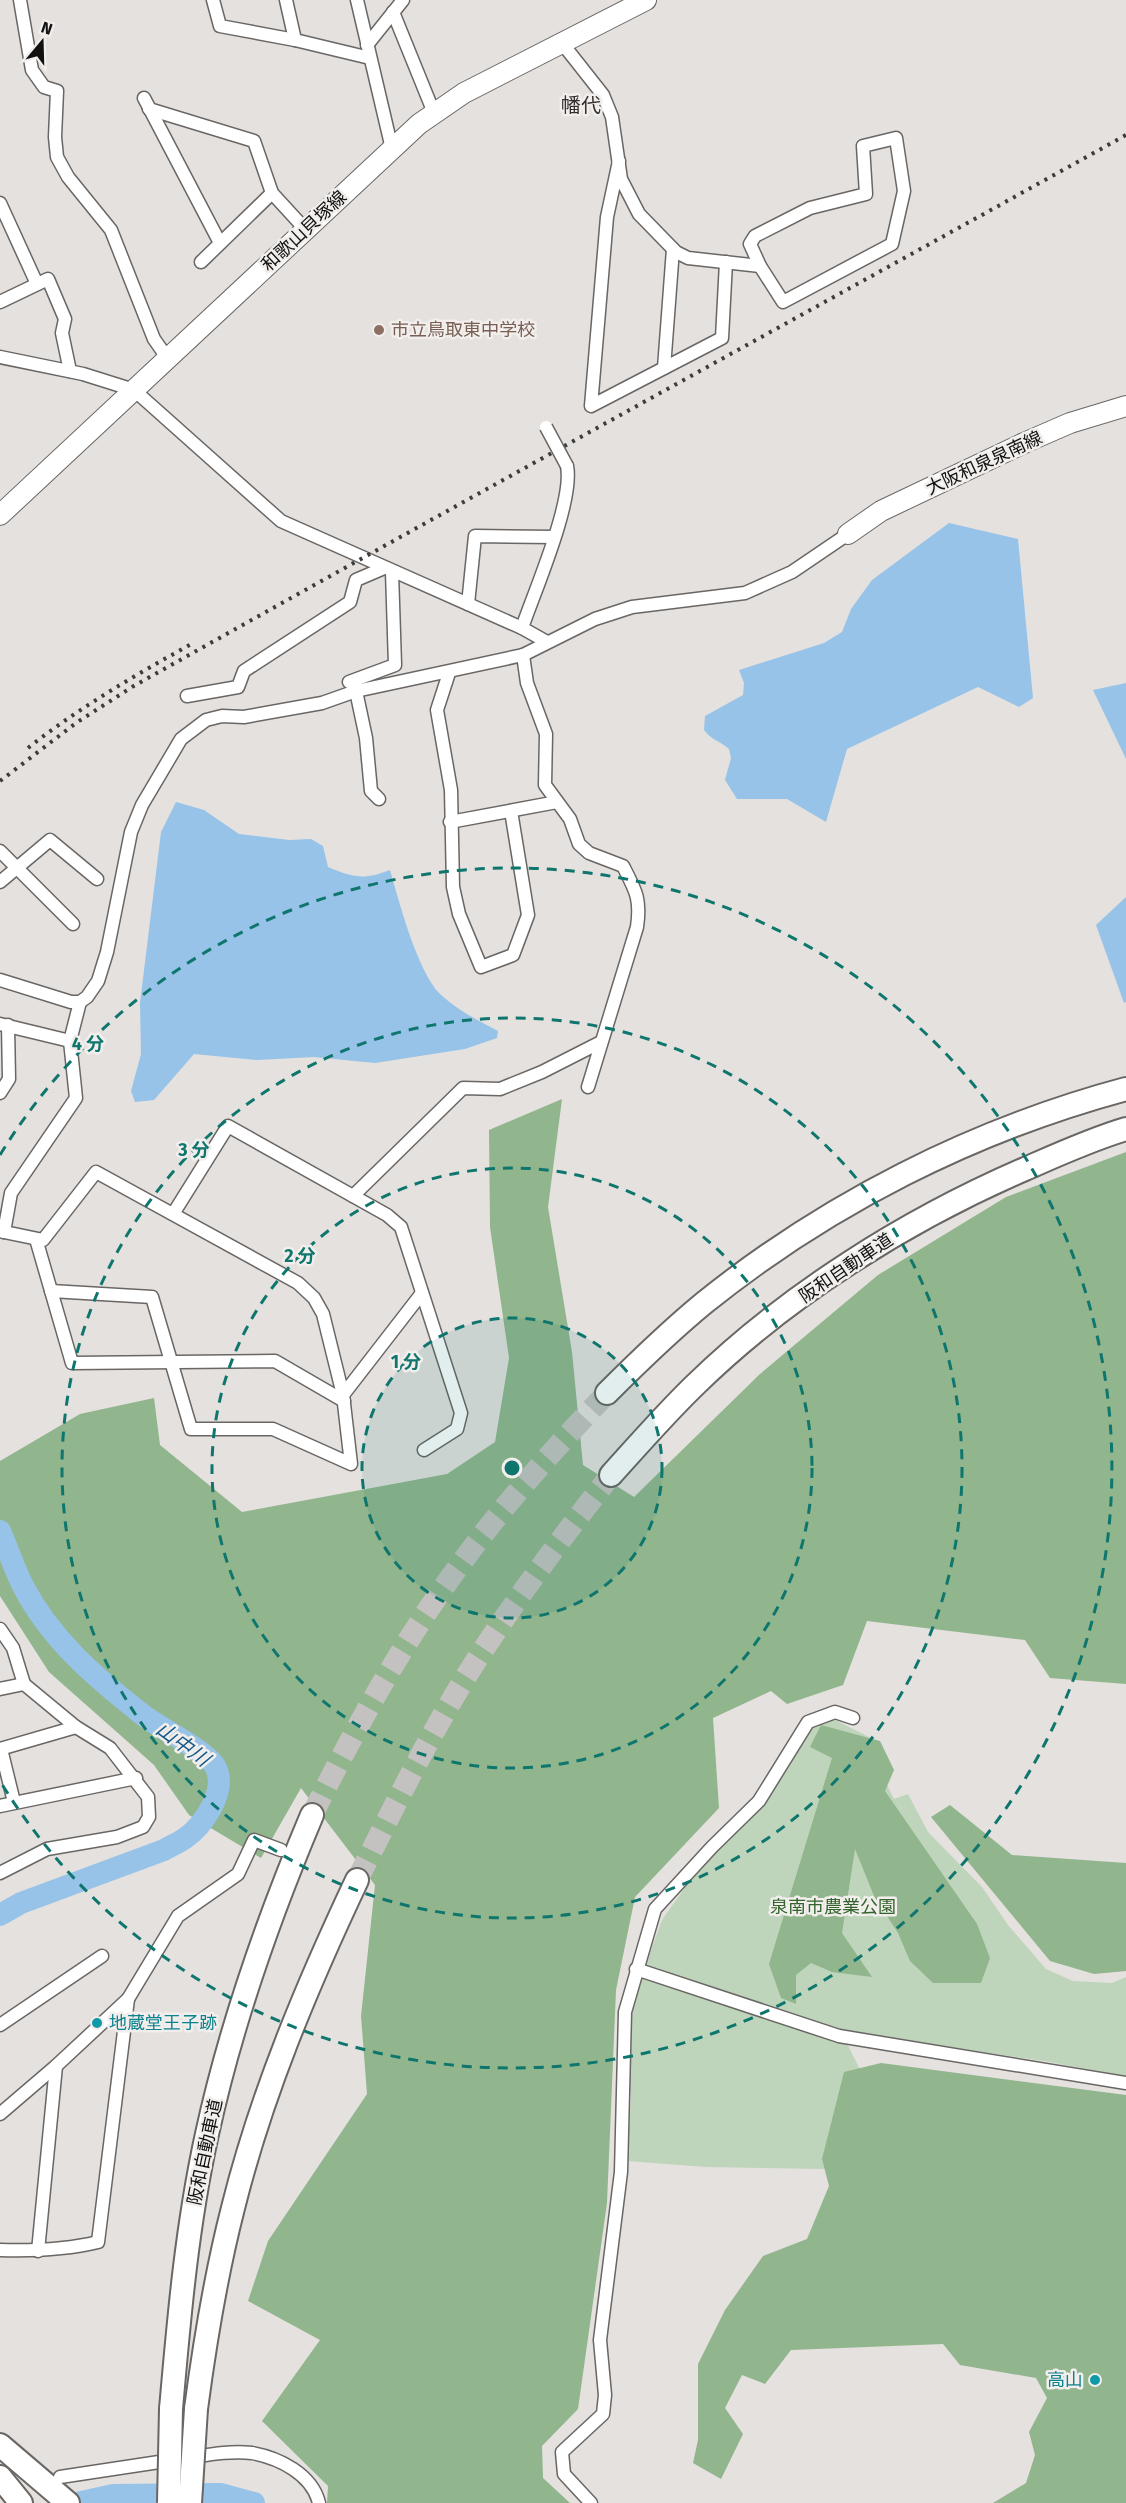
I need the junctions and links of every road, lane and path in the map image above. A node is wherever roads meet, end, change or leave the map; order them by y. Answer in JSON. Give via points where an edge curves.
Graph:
{"nodes":[{"id":1,"x":20,"y":0,"type":"edge"},
{"id":2,"x":213,"y":0,"type":"edge"},
{"id":3,"x":286,"y":0,"type":"edge"},
{"id":4,"x":357,"y":0,"type":"edge"},
{"id":5,"x":403,"y":0,"type":"edge"},
{"id":6,"x":646,"y":0,"type":"edge"},
{"id":7,"x":393,"y":12,"type":"junction"},
{"id":8,"x":295,"y":40,"type":"junction"},
{"id":9,"x":562,"y":43,"type":"junction"},
{"id":10,"x":367,"y":45,"type":"junction"},
{"id":11,"x":370,"y":58,"type":"junction"},
{"id":12,"x":434,"y":113,"type":"junction"},
{"id":13,"x":392,"y":148,"type":"junction"},
{"id":14,"x":619,"y":161,"type":"junction"},
{"id":15,"x":272,"y":193,"type":"junction"},
{"id":16,"x":0,"y":203,"type":"edge"},
{"id":17,"x":305,"y":229,"type":"junction"},
{"id":18,"x":220,"y":243,"type":"junction"},
{"id":19,"x":674,"y":249,"type":"junction"},
{"id":20,"x":201,"y":262,"type":"dead end"},
{"id":21,"x":726,"y":262,"type":"junction"},
{"id":22,"x":760,"y":266,"type":"junction"},
{"id":23,"x":37,"y":284,"type":"junction"},
{"id":24,"x":0,"y":302,"type":"edge"},
{"id":25,"x":0,"y":357,"type":"edge"},
{"id":26,"x":168,"y":359,"type":"junction"},
{"id":27,"x":664,"y":368,"type":"junction"},
{"id":28,"x":70,"y":371,"type":"junction"},
{"id":29,"x":134,"y":390,"type":"junction"},
{"id":30,"x":1126,"y":406,"type":"edge"},
{"id":31,"x":546,"y":428,"type":"dead end"},
{"id":32,"x":0,"y":515,"type":"edge"},
{"id":33,"x":848,"y":534,"type":"joint"},
{"id":34,"x":554,"y":537,"type":"junction"},
{"id":35,"x":388,"y":570,"type":"junction"},
{"id":36,"x":468,"y":604,"type":"junction"},
{"id":37,"x":522,"y":628,"type":"junction"},
{"id":38,"x":547,"y":642,"type":"junction"},
{"id":39,"x":523,"y":655,"type":"junction"},
{"id":40,"x":449,"y":673,"type":"junction"},
{"id":41,"x":353,"y":687,"type":"junction"},
{"id":42,"x":187,"y":696,"type":"dead end"},
{"id":43,"x":379,"y":799,"type":"dead end"},
{"id":44,"x":558,"y":802,"type":"junction"},
{"id":45,"x":511,"y":811,"type":"junction"},
{"id":46,"x":450,"y":822,"type":"junction"},
{"id":47,"x":0,"y":851,"type":"edge"},
{"id":48,"x":17,"y":868,"type":"junction"},
{"id":49,"x":97,"y":879,"type":"dead end"},
{"id":50,"x":0,"y":882,"type":"edge"},
{"id":51,"x":73,"y":924,"type":"dead end"},
{"id":52,"x":0,"y":980,"type":"edge"},
{"id":53,"x":80,"y":1002,"type":"junction"},
{"id":54,"x":4,"y":1024,"type":"edge"},
{"id":55,"x":70,"y":1041,"type":"junction"},
{"id":56,"x":601,"y":1042,"type":"junction"},
{"id":57,"x":588,"y":1087,"type":"dead end"},
{"id":58,"x":1126,"y":1089,"type":"edge"},
{"id":59,"x":0,"y":1093,"type":"edge"},
{"id":60,"x":1126,"y":1129,"type":"edge"},
{"id":61,"x":353,"y":1196,"type":"junction"},
{"id":62,"x":173,"y":1214,"type":"junction"},
{"id":63,"x":2,"y":1232,"type":"edge"},
{"id":64,"x":36,"y":1239,"type":"junction"},
{"id":65,"x":51,"y":1291,"type":"junction"},
{"id":66,"x":422,"y":1293,"type":"junction"},
{"id":67,"x":172,"y":1364,"type":"junction"},
{"id":68,"x":607,"y":1393,"type":"tunnel mouth"},
{"id":69,"x":344,"y":1398,"type":"junction"},
{"id":70,"x":424,"y":1450,"type":"dead end"},
{"id":71,"x":611,"y":1475,"type":"tunnel mouth"},
{"id":72,"x":0,"y":1629,"type":"edge"},
{"id":73,"x":24,"y":1684,"type":"junction"},
{"id":74,"x":0,"y":1689,"type":"edge"},
{"id":75,"x":853,"y":1718,"type":"dead end"},
{"id":76,"x":75,"y":1727,"type":"junction"},
{"id":77,"x":1,"y":1749,"type":"edge"},
{"id":78,"x":136,"y":1778,"type":"junction"},
{"id":79,"x":14,"y":1803,"type":"junction"},
{"id":80,"x":0,"y":1806,"type":"edge"},
{"id":81,"x":312,"y":1815,"type":"tunnel mouth"},
{"id":82,"x":281,"y":1850,"type":"dead end"},
{"id":83,"x":0,"y":1873,"type":"edge"},
{"id":84,"x":357,"y":1880,"type":"tunnel mouth"},
{"id":85,"x":102,"y":1956,"type":"dead end"},
{"id":86,"x":636,"y":1969,"type":"junction"},
{"id":87,"x":128,"y":1999,"type":"junction"},
{"id":88,"x":0,"y":2025,"type":"edge"},
{"id":89,"x":56,"y":2066,"type":"junction"},
{"id":90,"x":1126,"y":2084,"type":"edge"},
{"id":91,"x":0,"y":2114,"type":"edge"},
{"id":92,"x":0,"y":2250,"type":"edge"},
{"id":93,"x":38,"y":2251,"type":"junction"},
{"id":94,"x":0,"y":2445,"type":"edge"},
{"id":95,"x":60,"y":2477,"type":"dead end"},
{"id":96,"x":2,"y":2479,"type":"edge"},
{"id":97,"x":21,"y":2503,"type":"edge"},
{"id":98,"x":68,"y":2503,"type":"edge"},
{"id":99,"x":169,"y":2503,"type":"edge"},
{"id":100,"x":190,"y":2503,"type":"edge"},
{"id":101,"x":319,"y":2503,"type":"edge"},
{"id":102,"x":591,"y":2503,"type":"edge"}],
"edges":[{"from":1,"to":26,"type":"street","via":[[32,70],[44,87],[57,91],[57,157],[68,177],[111,230],[154,339]]},
{"from":2,"to":8,"type":"street","via":[[220,26]]},
{"from":3,"to":8,"type":"street"},
{"from":4,"to":10,"type":"street"},
{"from":5,"to":7,"type":"street"},
{"from":6,"to":9,"type":"main road","name":"和歌山貝塚線"},
{"from":7,"to":10,"type":"street"},
{"from":7,"to":12,"type":"street"},
{"from":8,"to":11,"type":"street"},
{"from":9,"to":12,"type":"main road","name":"和歌山貝塚線","via":[[464,93]]},
{"from":9,"to":14,"type":"street","via":[[603,95],[612,117]]},
{"from":10,"to":11,"type":"street"},
{"from":11,"to":13,"type":"street"},
{"from":12,"to":13,"type":"main road","name":"和歌山貝塚線"},
{"from":13,"to":17,"type":"main road","name":"和歌山貝塚線"},
{"from":14,"to":19,"type":"street","via":[[621,179],[639,214]]},
{"from":14,"to":27,"type":"street","via":[[607,217],[591,406]]},
{"from":15,"to":17,"type":"street"},
{"from":15,"to":18,"type":"street"},
{"from":15,"to":18,"type":"street","via":[[254,141],[147,104]]},
{"from":16,"to":23,"type":"street"},
{"from":17,"to":26,"type":"main road","name":"和歌山貝塚線"},
{"from":18,"to":20,"type":"street"},
{"from":19,"to":21,"type":"street","via":[[688,258]]},
{"from":19,"to":27,"type":"street"},
{"from":21,"to":22,"type":"street"},
{"from":21,"to":27,"type":"street","via":[[722,338]]},
{"from":22,"to":22,"type":"street","via":[[750,244],[755,236],[810,208],[866,194],[863,146],[896,138],[904,191],[892,244],[783,302]]},
{"from":23,"to":24,"type":"street"},
{"from":23,"to":28,"type":"street","via":[[48,279],[65,319],[62,333]]},
{"from":25,"to":28,"type":"street"},
{"from":26,"to":29,"type":"main road","name":"和歌山貝塚線"},
{"from":28,"to":29,"type":"street"},
{"from":29,"to":32,"type":"main road","name":"和歌山貝塚線"},
{"from":29,"to":35,"type":"street","via":[[281,521]]},
{"from":30,"to":33,"type":"main road","name":"大阪和泉泉南線","via":[[1070,423],[1024,443],[881,511]]},
{"from":31,"to":34,"type":"street","bridge":true,"via":[[567,466],[569,478]]},
{"from":33,"to":38,"type":"street","via":[[792,572],[745,593],[616,611]]},
{"from":34,"to":36,"type":"street","via":[[476,536]]},
{"from":34,"to":37,"type":"street"},
{"from":35,"to":36,"type":"street"},
{"from":35,"to":41,"type":"street","via":[[395,665]]},
{"from":35,"to":42,"type":"street","via":[[356,580],[350,602],[244,670],[238,687]]},
{"from":36,"to":37,"type":"street"},
{"from":37,"to":38,"type":"street"},
{"from":38,"to":39,"type":"street"},
{"from":39,"to":40,"type":"street"},
{"from":39,"to":44,"type":"street","via":[[526,683],[546,734],[545,785]]},
{"from":40,"to":41,"type":"street"},
{"from":40,"to":46,"type":"street","via":[[437,710],[450,790]]},
{"from":41,"to":43,"type":"street","via":[[366,738],[371,791]]},
{"from":41,"to":53,"type":"street","via":[[322,703],[244,717],[214,717],[181,739],[134,823],[101,971],[91,993]]},
{"from":44,"to":45,"type":"street"},
{"from":44,"to":56,"type":"street","via":[[579,843],[589,853],[624,866],[640,907]]},
{"from":45,"to":46,"type":"street"},
{"from":45,"to":46,"type":"street","via":[[528,915],[513,955],[481,967],[455,896]]},
{"from":47,"to":48,"type":"street"},
{"from":48,"to":49,"type":"street","via":[[50,840]]},
{"from":48,"to":50,"type":"street"},
{"from":48,"to":51,"type":"street"},
{"from":52,"to":53,"type":"street"},
{"from":53,"to":55,"type":"street"},
{"from":54,"to":55,"type":"street"},
{"from":54,"to":59,"type":"street","via":[[9,1079]]},
{"from":55,"to":63,"type":"street","via":[[76,1098],[11,1193]]},
{"from":56,"to":57,"type":"street"},
{"from":56,"to":61,"type":"street","via":[[500,1089],[463,1088]]},
{"from":58,"to":68,"type":"highway","via":[[1037,1116],[960,1147],[836,1212],[704,1303]]},
{"from":60,"to":71,"type":"highway","name":"阪和自動車道","via":[[984,1186],[854,1260],[697,1383]]},
{"from":61,"to":62,"type":"street","via":[[228,1126]]},
{"from":61,"to":66,"type":"street","via":[[401,1227]]},
{"from":62,"to":64,"type":"street","via":[[96,1172],[43,1240]]},
{"from":62,"to":69,"type":"street","via":[[298,1283],[314,1298],[323,1314]]},
{"from":63,"to":64,"type":"street"},
{"from":64,"to":65,"type":"street"},
{"from":65,"to":67,"type":"street","via":[[152,1298]]},
{"from":65,"to":67,"type":"street","via":[[72,1363]]},
{"from":66,"to":69,"type":"street"},
{"from":66,"to":70,"type":"street","via":[[461,1413],[457,1429]]},
{"from":67,"to":69,"type":"street","via":[[275,1361]]},
{"from":67,"to":69,"type":"street","via":[[191,1429],[273,1429],[351,1464]]},
{"from":72,"to":73,"type":"street","via":[[14,1648]]},
{"from":73,"to":74,"type":"street"},
{"from":73,"to":76,"type":"street"},
{"from":75,"to":86,"type":"street","via":[[835,1712],[808,1722],[759,1801],[655,1909]]},
{"from":76,"to":77,"type":"street"},
{"from":76,"to":78,"type":"street","via":[[110,1748]]},
{"from":77,"to":79,"type":"street"},
{"from":78,"to":79,"type":"street"},
{"from":78,"to":83,"type":"street","via":[[148,1797],[149,1817],[143,1827],[108,1839],[47,1849]]},
{"from":79,"to":80,"type":"street"},
{"from":81,"to":99,"type":"highway","name":"阪和自動車道","bridge":true,"via":[[250,1975],[207,2135],[182,2294],[171,2409]]},
{"from":82,"to":87,"type":"street","via":[[254,1840],[238,1874],[178,1916]]},
{"from":84,"to":100,"type":"highway","bridge":true,"via":[[302,2002],[233,2206],[204,2345]]},
{"from":85,"to":88,"type":"street"},
{"from":86,"to":90,"type":"street","via":[[839,2036]]},
{"from":86,"to":102,"type":"street","via":[[625,2013],[621,2172],[600,2340],[603,2414],[562,2452],[564,2474]]},
{"from":87,"to":89,"type":"street"},
{"from":87,"to":93,"type":"street","via":[[98,2242]]},
{"from":89,"to":91,"type":"street"},
{"from":89,"to":93,"type":"street"},
{"from":92,"to":93,"type":"street"},
{"from":94,"to":98,"type":"highway"},
{"from":95,"to":101,"type":"street","via":[[217,2454],[250,2453],[293,2469],[307,2482]]},
{"from":96,"to":97,"type":"highway"}]}
